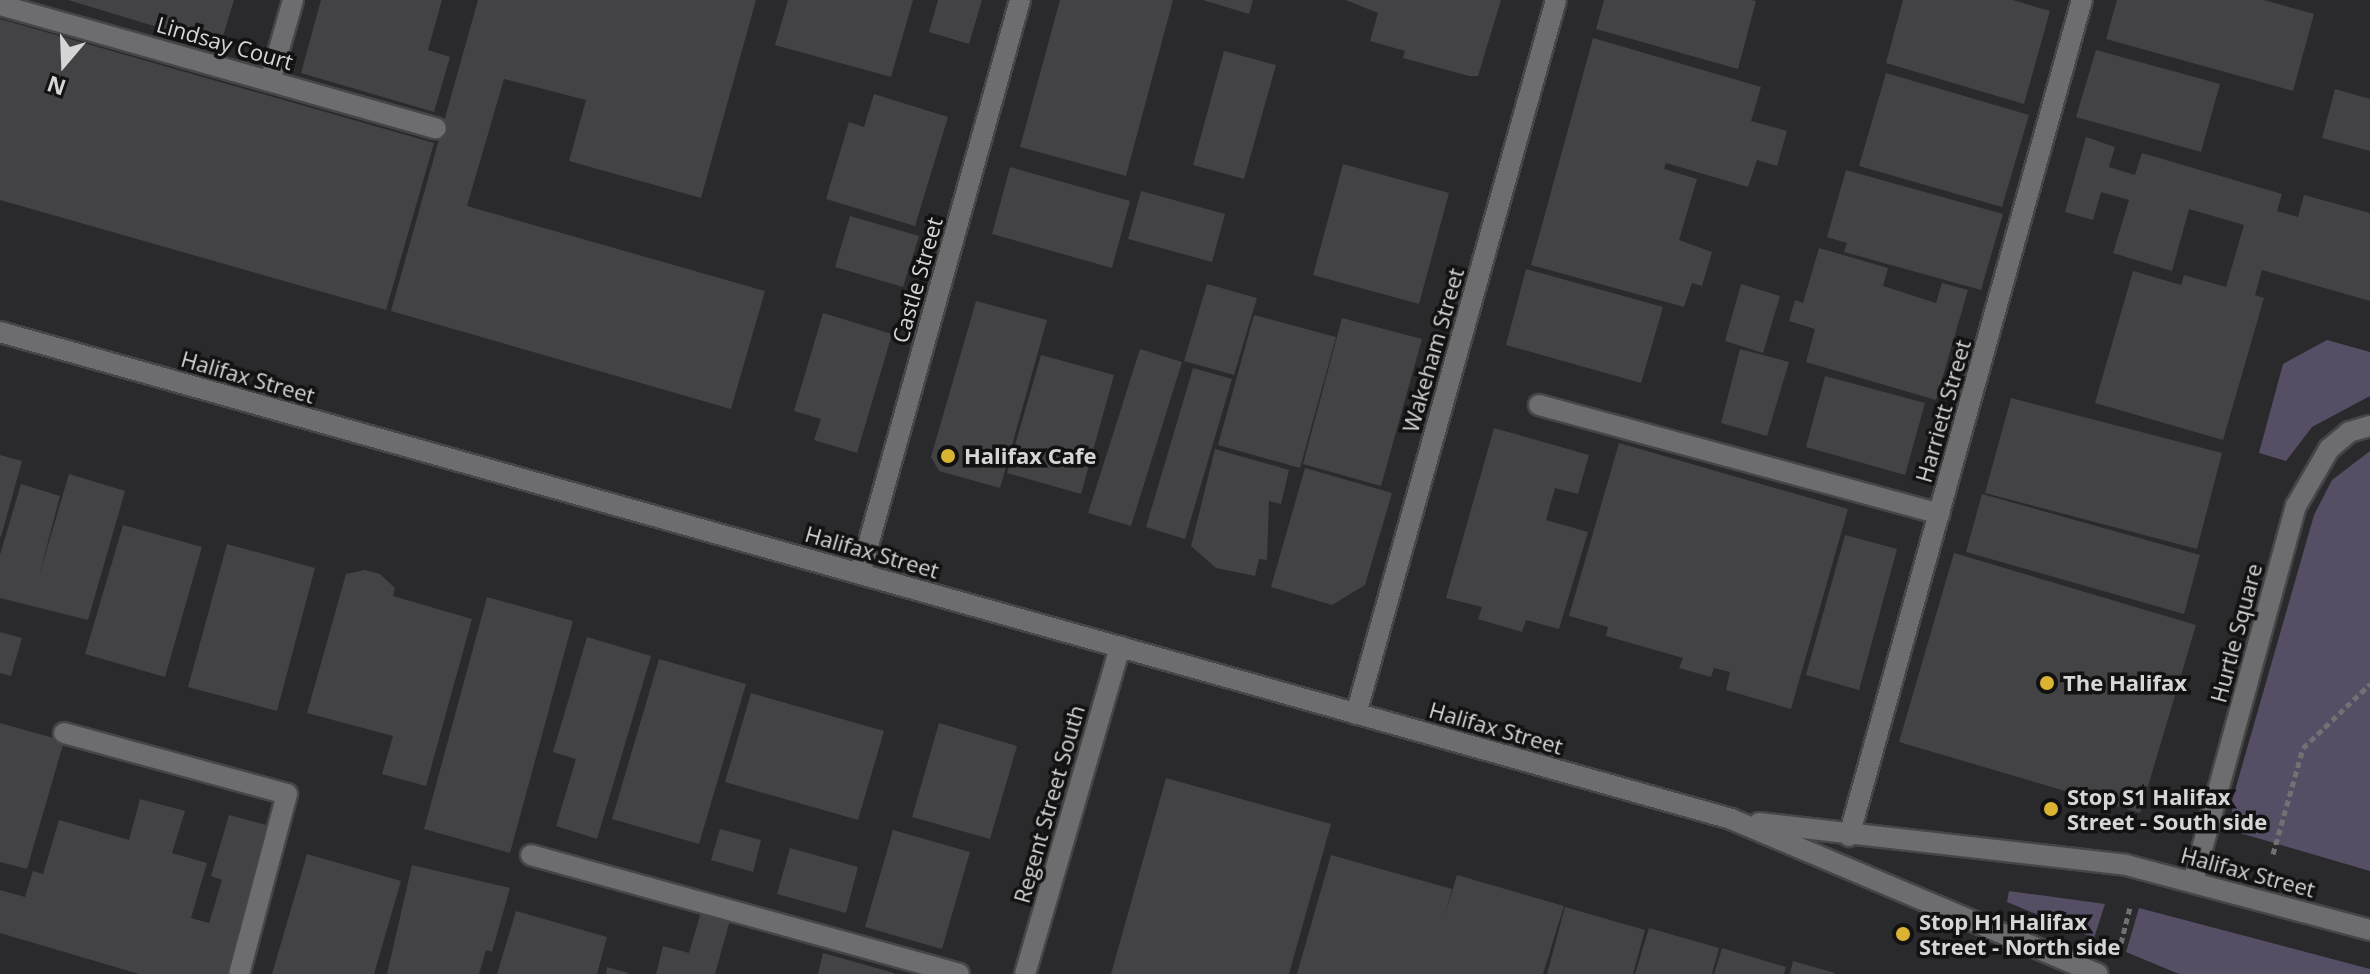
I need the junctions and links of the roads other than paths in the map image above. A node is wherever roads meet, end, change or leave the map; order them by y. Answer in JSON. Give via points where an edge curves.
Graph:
{"nodes":[{"id":1,"x":293,"y":0,"type":"edge"},
{"id":2,"x":1020,"y":0,"type":"edge"},
{"id":3,"x":1556,"y":0,"type":"edge"},
{"id":4,"x":2082,"y":0,"type":"edge"},
{"id":5,"x":0,"y":5,"type":"edge"},
{"id":6,"x":270,"y":81,"type":"junction"},
{"id":7,"x":436,"y":128,"type":"dead end"},
{"id":8,"x":0,"y":332,"type":"edge"},
{"id":9,"x":1539,"y":405,"type":"dead end"},
{"id":10,"x":2370,"y":426,"type":"edge"},
{"id":11,"x":1939,"y":514,"type":"junction"},
{"id":12,"x":860,"y":574,"type":"junction"},
{"id":13,"x":1120,"y":647,"type":"junction"},
{"id":14,"x":1356,"y":714,"type":"junction"},
{"id":15,"x":64,"y":733,"type":"dead end"},
{"id":16,"x":1731,"y":819,"type":"junction"},
{"id":17,"x":1849,"y":836,"type":"junction"},
{"id":18,"x":531,"y":855,"type":"dead end"},
{"id":19,"x":2193,"y":882,"type":"junction"},
{"id":20,"x":2370,"y":930,"type":"edge"},
{"id":21,"x":239,"y":974,"type":"edge"},
{"id":22,"x":959,"y":974,"type":"edge"},
{"id":23,"x":1025,"y":974,"type":"edge"},
{"id":24,"x":2098,"y":974,"type":"edge"}],
"edges":[{"from":1,"to":6,"type":"street"},
{"from":2,"to":12,"type":"street","name":"Castle Street"},
{"from":3,"to":14,"type":"street","name":"Wakeham Street"},
{"from":4,"to":11,"type":"street","name":"Harriett Street"},
{"from":5,"to":6,"type":"street","name":"Lindsay Court"},
{"from":6,"to":7,"type":"street","name":"Lindsay Court"},
{"from":8,"to":12,"type":"street","name":"Halifax Street"},
{"from":9,"to":11,"type":"street"},
{"from":10,"to":19,"type":"street","name":"Hurtle Square","via":[[2349,432],[2329,449],[2296,506]]},
{"from":11,"to":17,"type":"street","name":"Harriett Street"},
{"from":12,"to":13,"type":"street","name":"Halifax Street"},
{"from":13,"to":14,"type":"street","name":"Halifax Street"},
{"from":13,"to":23,"type":"street","name":"Regent Street South"},
{"from":14,"to":16,"type":"street","name":"Halifax Street"},
{"from":15,"to":21,"type":"street","via":[[287,794]]},
{"from":16,"to":17,"type":"street","name":"Halifax Street"},
{"from":16,"to":24,"type":"street","name":"Halifax Street"},
{"from":17,"to":19,"type":"street","name":"Halifax Street","via":[[2126,865]]},
{"from":18,"to":22,"type":"street"},
{"from":19,"to":20,"type":"street","name":"Halifax Street"}]}
